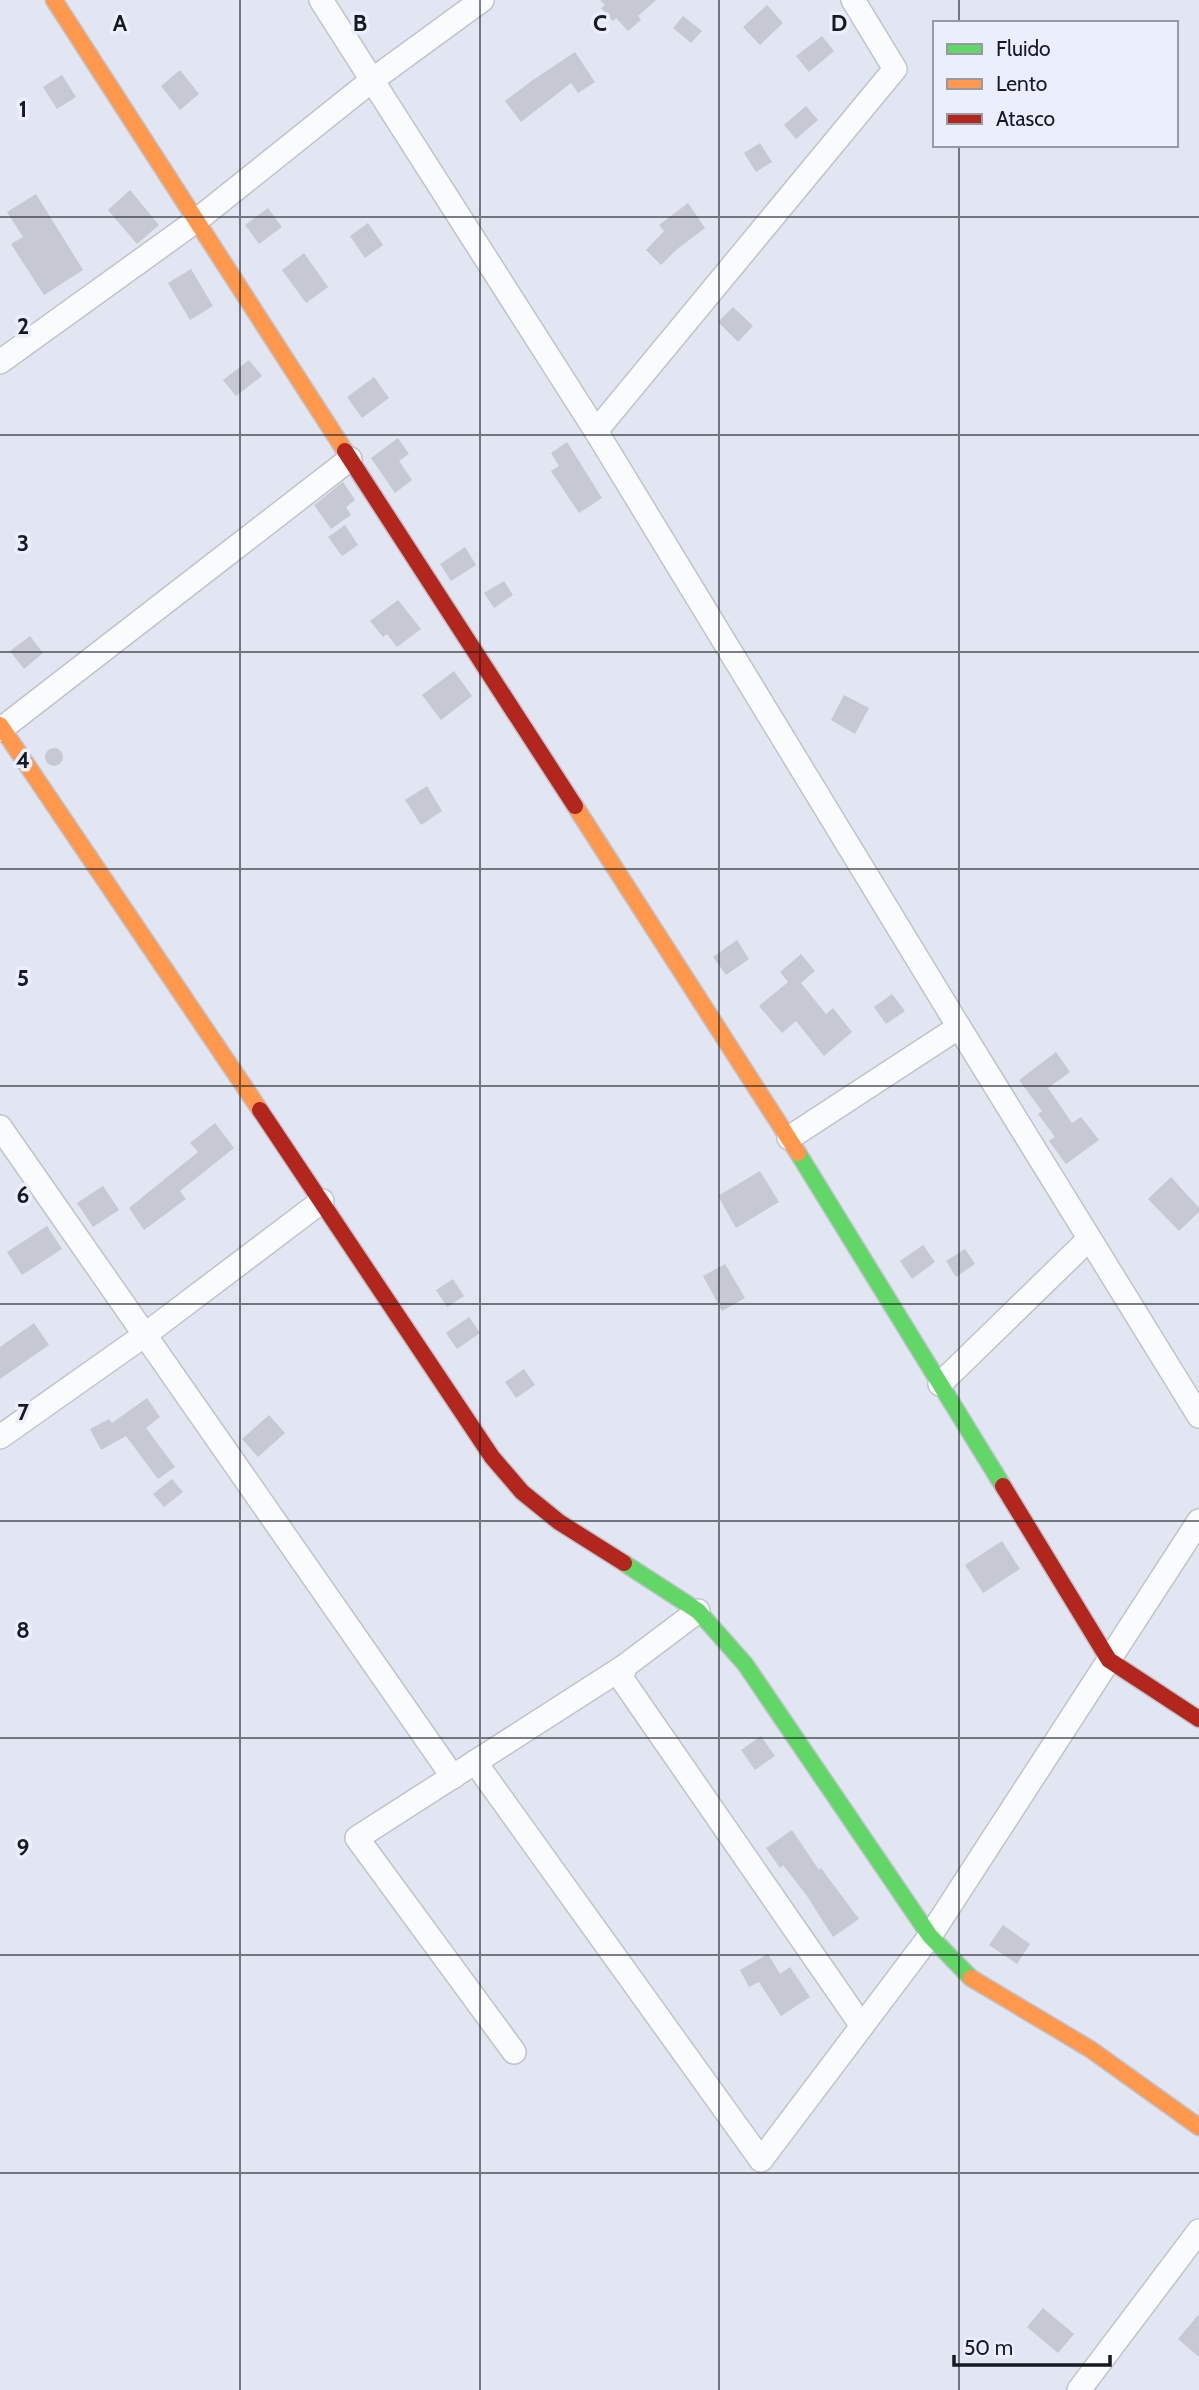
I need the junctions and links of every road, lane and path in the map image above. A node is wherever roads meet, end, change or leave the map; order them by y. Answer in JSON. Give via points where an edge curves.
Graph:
{"nodes":[{"id":1,"x":54,"y":0,"type":"edge"},
{"id":2,"x":321,"y":0,"type":"edge"},
{"id":3,"x":482,"y":0,"type":"edge"},
{"id":4,"x":853,"y":0,"type":"edge"},
{"id":5,"x":371,"y":81,"type":"junction"},
{"id":6,"x":197,"y":219,"type":"junction"},
{"id":7,"x":0,"y":362,"type":"edge"},
{"id":8,"x":596,"y":431,"type":"junction"},
{"id":9,"x":350,"y":459,"type":"junction"},
{"id":10,"x":1,"y":728,"type":"edge"},
{"id":11,"x":959,"y":1027,"type":"junction"},
{"id":12,"x":0,"y":1127,"type":"edge"},
{"id":13,"x":789,"y":1138,"type":"junction"},
{"id":14,"x":322,"y":1201,"type":"junction"},
{"id":15,"x":1089,"y":1239,"type":"junction"},
{"id":16,"x":146,"y":1334,"type":"junction"},
{"id":17,"x":940,"y":1384,"type":"junction"},
{"id":18,"x":1199,"y":1416,"type":"edge"},
{"id":19,"x":0,"y":1437,"type":"edge"},
{"id":20,"x":1199,"y":1521,"type":"edge"},
{"id":21,"x":698,"y":1611,"type":"junction"},
{"id":22,"x":1109,"y":1660,"type":"junction"},
{"id":23,"x":625,"y":1666,"type":"junction"},
{"id":24,"x":1199,"y":1719,"type":"edge"},
{"id":25,"x":475,"y":1762,"type":"junction"},
{"id":26,"x":453,"y":1777,"type":"junction"},
{"id":27,"x":930,"y":1936,"type":"junction"},
{"id":28,"x":862,"y":2026,"type":"junction"},
{"id":29,"x":514,"y":2052,"type":"dead end"},
{"id":30,"x":1199,"y":2127,"type":"edge"},
{"id":31,"x":1199,"y":2231,"type":"edge"},
{"id":32,"x":1079,"y":2390,"type":"edge"}],
"edges":[{"from":1,"to":6,"type":"street"},
{"from":2,"to":5,"type":"street"},
{"from":3,"to":5,"type":"street"},
{"from":4,"to":8,"type":"street","via":[[895,69]]},
{"from":5,"to":6,"type":"street"},
{"from":5,"to":8,"type":"street"},
{"from":6,"to":7,"type":"street"},
{"from":6,"to":9,"type":"street"},
{"from":8,"to":11,"type":"street"},
{"from":9,"to":10,"type":"street"},
{"from":9,"to":13,"type":"street"},
{"from":10,"to":14,"type":"street"},
{"from":11,"to":13,"type":"street"},
{"from":11,"to":15,"type":"street"},
{"from":12,"to":16,"type":"street"},
{"from":13,"to":17,"type":"street"},
{"from":14,"to":16,"type":"street"},
{"from":14,"to":21,"type":"street","via":[[492,1457],[522,1492],[559,1522]]},
{"from":15,"to":17,"type":"street"},
{"from":15,"to":18,"type":"street"},
{"from":16,"to":19,"type":"street"},
{"from":16,"to":26,"type":"street"},
{"from":17,"to":22,"type":"street"},
{"from":20,"to":22,"type":"street"},
{"from":21,"to":23,"type":"street"},
{"from":21,"to":27,"type":"street","via":[[745,1664]]},
{"from":22,"to":24,"type":"street"},
{"from":22,"to":27,"type":"street"},
{"from":23,"to":25,"type":"street"},
{"from":23,"to":28,"type":"street","via":[[622,1679]]},
{"from":25,"to":26,"type":"street"},
{"from":25,"to":28,"type":"street","via":[[761,2160]]},
{"from":26,"to":29,"type":"street","via":[[357,1838]]},
{"from":27,"to":28,"type":"street"},
{"from":27,"to":30,"type":"street","via":[[966,1975],[1090,2049]]},
{"from":31,"to":32,"type":"street"}]}
